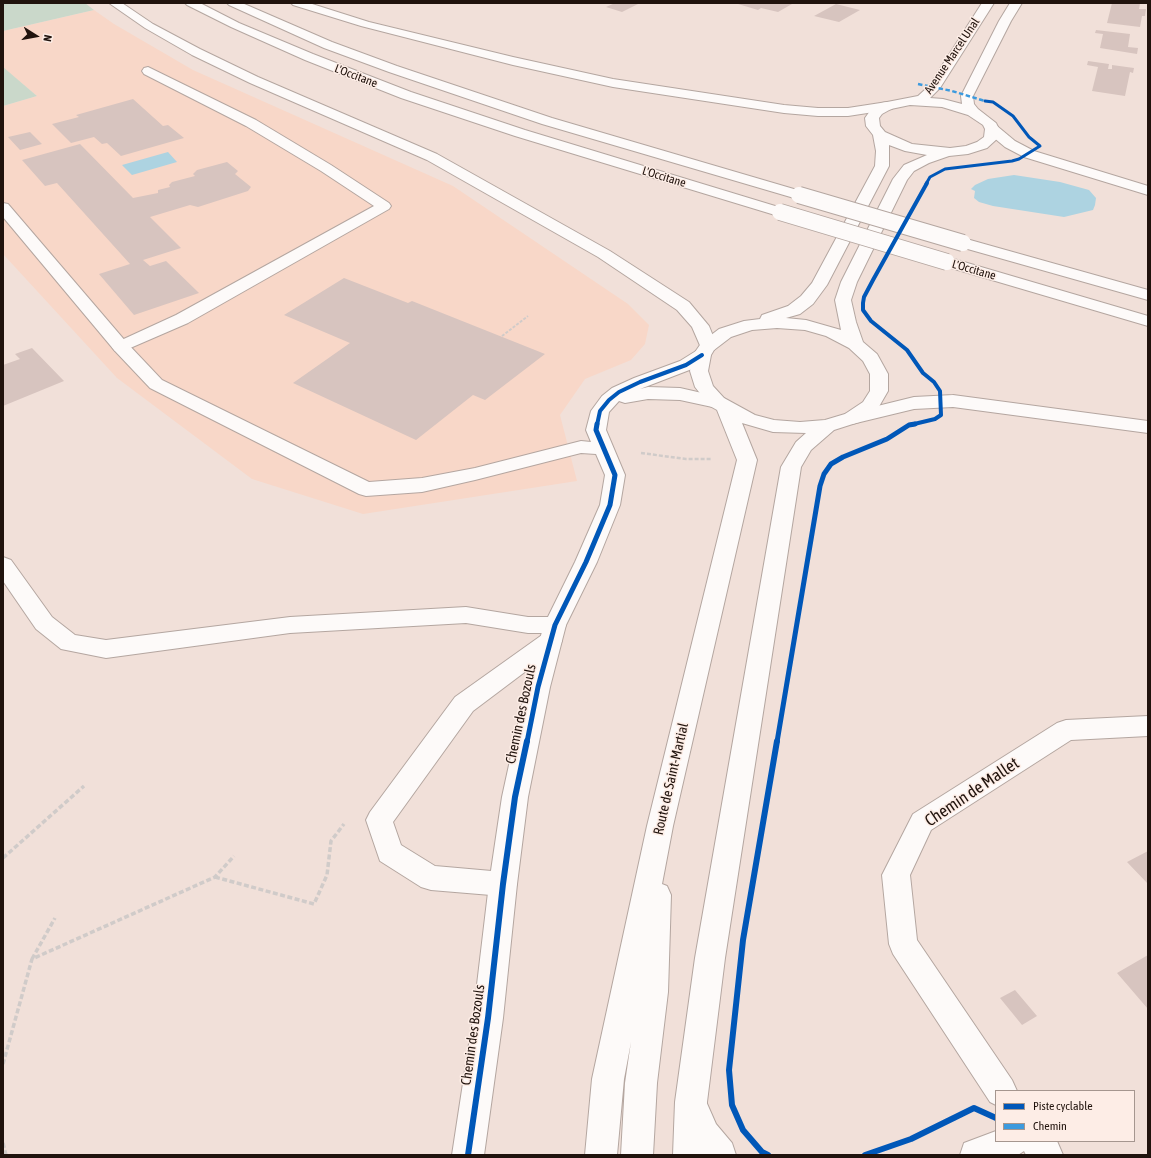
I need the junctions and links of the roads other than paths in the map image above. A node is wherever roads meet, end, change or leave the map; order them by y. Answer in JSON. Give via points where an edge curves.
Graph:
{"nodes":[{"id":1,"x":115,"y":3,"type":"edge"},
{"id":2,"x":191,"y":3,"type":"edge"},
{"id":3,"x":233,"y":3,"type":"edge"},
{"id":4,"x":297,"y":3,"type":"edge"},
{"id":5,"x":988,"y":3,"type":"edge"},
{"id":6,"x":1015,"y":3,"type":"edge"},
{"id":7,"x":148,"y":71,"type":"dead end"},
{"id":8,"x":910,"y":101,"type":"junction"},
{"id":9,"x":887,"y":106,"type":"junction"},
{"id":10,"x":973,"y":112,"type":"junction"},
{"id":11,"x":992,"y":129,"type":"junction"},
{"id":12,"x":880,"y":134,"type":"junction"},
{"id":13,"x":950,"y":152,"type":"junction"},
{"id":14,"x":1148,"y":192,"type":"edge"},
{"id":15,"x":3,"y":207,"type":"edge"},
{"id":16,"x":1148,"y":295,"type":"edge"},
{"id":17,"x":1148,"y":320,"type":"edge"},
{"id":18,"x":750,"y":325,"type":"junction"},
{"id":19,"x":855,"y":344,"type":"junction"},
{"id":20,"x":121,"y":347,"type":"junction"},
{"id":21,"x":705,"y":351,"type":"junction"},
{"id":22,"x":608,"y":400,"type":"junction"},
{"id":23,"x":721,"y":405,"type":"junction"},
{"id":24,"x":852,"y":418,"type":"junction"},
{"id":25,"x":827,"y":426,"type":"junction"},
{"id":26,"x":1148,"y":427,"type":"edge"},
{"id":27,"x":605,"y":449,"type":"junction"},
{"id":28,"x":3,"y":565,"type":"edge"},
{"id":29,"x":552,"y":633,"type":"junction"},
{"id":30,"x":1148,"y":726,"type":"edge"},
{"id":31,"x":660,"y":826,"type":"junction"},
{"id":32,"x":503,"y":884,"type":"junction"},
{"id":33,"x":1000,"y":1090,"type":"edge"},
{"id":34,"x":691,"y":1102,"type":"junction"},
{"id":35,"x":1009,"y":1142,"type":"edge"},
{"id":36,"x":1037,"y":1142,"type":"edge"},
{"id":37,"x":468,"y":1155,"type":"edge"},
{"id":38,"x":601,"y":1155,"type":"edge"},
{"id":39,"x":637,"y":1155,"type":"edge"},
{"id":40,"x":688,"y":1155,"type":"edge"},
{"id":41,"x":720,"y":1155,"type":"edge"},
{"id":42,"x":976,"y":1155,"type":"edge"},
{"id":43,"x":1047,"y":1155,"type":"edge"}],
"edges":[{"from":1,"to":21,"type":"main road","via":[[149,26],[196,52],[254,80],[432,157],[604,254],[683,306],[700,326]]},
{"from":2,"to":17,"type":"main road","name":"L'Occitane","bridge":true,"via":[[309,57],[406,95],[520,133]]},
{"from":3,"to":16,"type":"main road","name":"L'Occitane","bridge":true,"via":[[328,45],[547,121]]},
{"from":4,"to":9,"type":"main road","via":[[513,61],[613,83],[804,111],[848,112]]},
{"from":5,"to":8,"type":"main road","name":"Avenue Marcel Unal","via":[[934,88],[922,99]]},
{"from":6,"to":10,"type":"main road","name":"Avenue Marcel Unal","via":[[967,96]]},
{"from":7,"to":20,"type":"main road","via":[[251,123],[384,206],[182,319]]},
{"from":8,"to":9,"type":"main road"},
{"from":8,"to":10,"type":"main road","via":[[944,103]]},
{"from":9,"to":12,"type":"main road","via":[[877,111],[872,118],[873,126]]},
{"from":10,"to":11,"type":"main road","via":[[989,123]]},
{"from":11,"to":13,"type":"main road","via":[[990,138],[982,145]]},
{"from":11,"to":14,"type":"main road","via":[[1010,144],[1029,154]]},
{"from":12,"to":13,"type":"main road","via":[[910,148]]},
{"from":12,"to":18,"type":"main road","via":[[882,166],[819,285],[807,300],[794,310]]},
{"from":13,"to":19,"type":"main road","via":[[909,168],[896,186],[849,282],[843,300]]},
{"from":15,"to":20,"type":"main road"},
{"from":18,"to":19,"type":"main road","via":[[806,325],[832,332]]},
{"from":18,"to":21,"type":"main road","name":"Chemin des Bozouls","via":[[726,333]]},
{"from":19,"to":24,"type":"main road","via":[[871,358],[880,374],[879,390],[870,406]]},
{"from":20,"to":27,"type":"main road","via":[[156,384],[366,489],[422,485],[581,447]]},
{"from":21,"to":22,"type":"main road","name":"Chemin des Bozouls","via":[[686,365],[640,382]]},
{"from":21,"to":23,"type":"main road","via":[[698,371],[704,387]]},
{"from":22,"to":23,"type":"main road","via":[[648,393],[680,394]]},
{"from":22,"to":27,"type":"main road","name":"Chemin des Bozouls","via":[[600,412],[596,430]]},
{"from":23,"to":25,"type":"main road","via":[[773,426]]},
{"from":23,"to":31,"type":"main road","name":"Route de Saint-Martial","via":[[746,460]]},
{"from":24,"to":25,"type":"main road"},
{"from":24,"to":26,"type":"main road","via":[[914,403],[953,401]]},
{"from":25,"to":34,"type":"main road","via":[[803,446],[791,467],[710,958]]},
{"from":27,"to":29,"type":"main road","name":"Chemin des Bozouls","via":[[615,475],[610,505]]},
{"from":28,"to":29,"type":"main road","via":[[44,622],[69,643],[106,649],[290,625],[466,615],[528,625]]},
{"from":29,"to":32,"type":"main road","name":"Chemin des Bozouls","via":[[515,797]]},
{"from":29,"to":32,"type":"main road","via":[[464,704],[379,820],[390,853],[431,878]]},
{"from":30,"to":33,"type":"main road","name":"Chemin de Mallet","via":[[1066,730],[922,822],[896,875],[903,944]]},
{"from":31,"to":38,"type":"main road","name":"Route de Saint-Martial","via":[[608,1079]]},
{"from":31,"to":39,"type":"main road","via":[[653,992],[641,1083]]},
{"from":32,"to":37,"type":"main road","name":"Chemin des Bozouls","via":[[488,1018]]},
{"from":34,"to":40,"type":"main road"},
{"from":34,"to":41,"type":"main road","via":[[704,1135]]},
{"from":35,"to":42,"type":"main road"},
{"from":36,"to":43,"type":"main road"}]}
